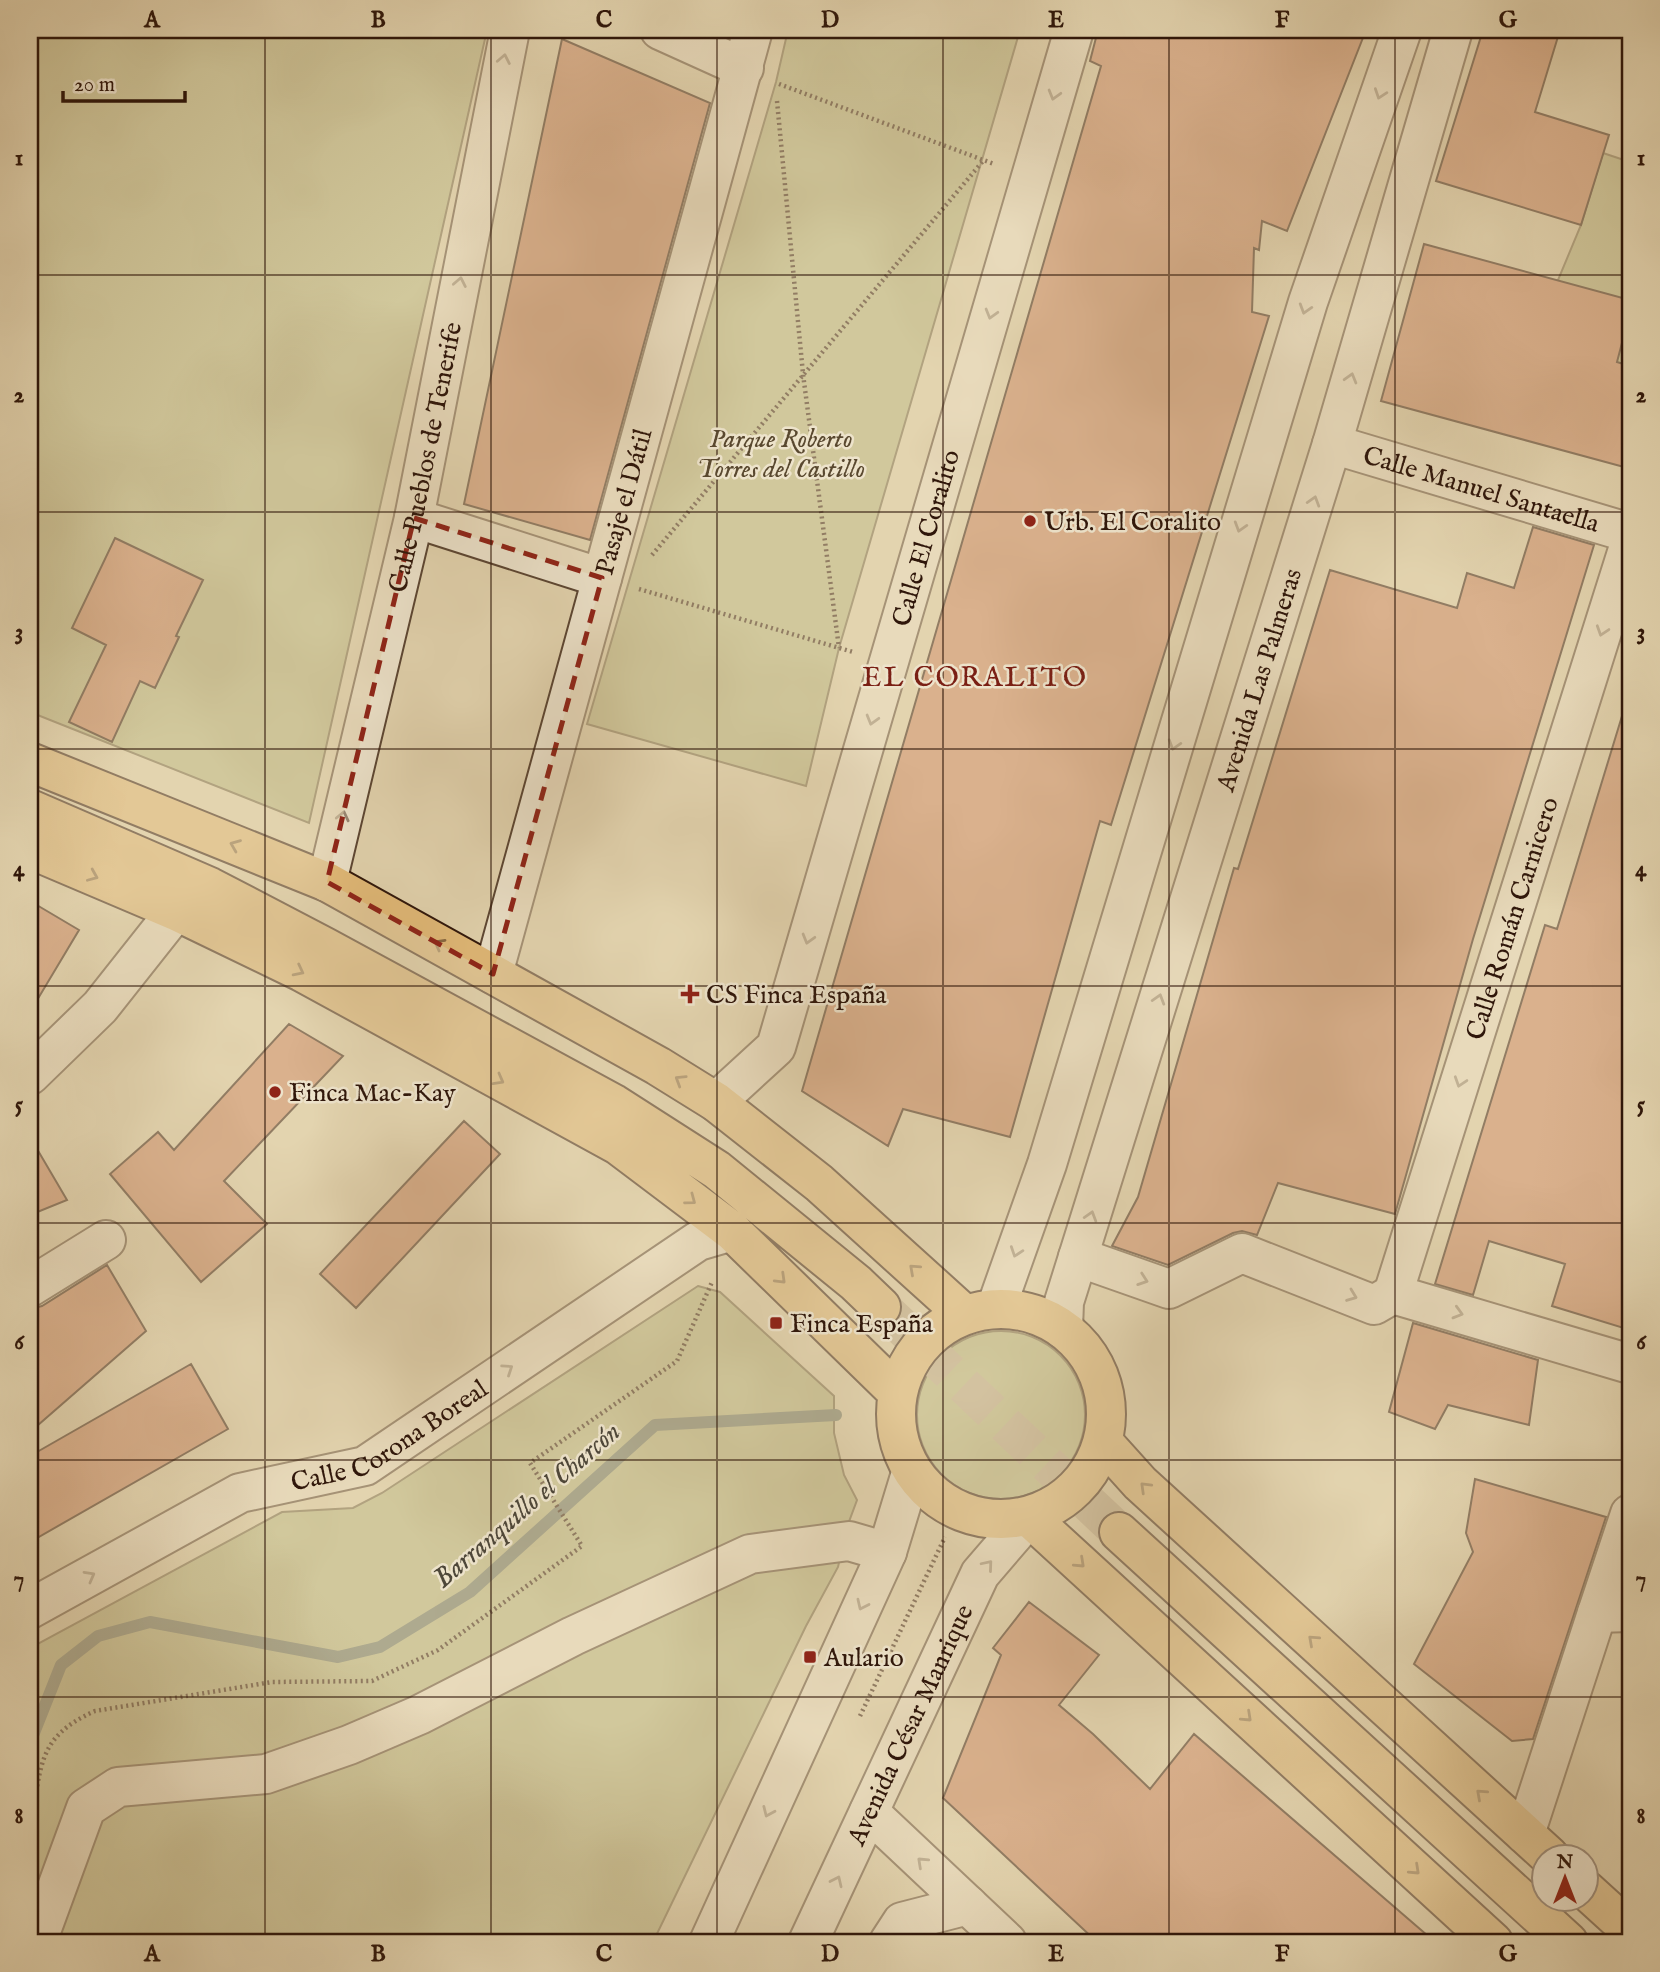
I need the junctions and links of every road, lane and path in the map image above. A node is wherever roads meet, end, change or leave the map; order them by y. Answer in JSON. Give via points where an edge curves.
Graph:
{"nodes":[{"id":1,"x":510,"y":30,"type":"edge"},
{"id":2,"x":660,"y":30,"type":"edge"},
{"id":3,"x":753,"y":30,"type":"edge"},
{"id":4,"x":1073,"y":30,"type":"edge"},
{"id":5,"x":1402,"y":30,"type":"edge"},
{"id":6,"x":1453,"y":30,"type":"edge"},
{"id":7,"x":744,"y":68,"type":"junction"},
{"id":8,"x":983,"y":161,"type":"junction"},
{"id":9,"x":1031,"y":175,"type":"junction"},
{"id":10,"x":803,"y":374,"type":"junction"},
{"id":11,"x":1332,"y":444,"type":"junction"},
{"id":12,"x":414,"y":518,"type":"junction"},
{"id":13,"x":1630,"y":533,"type":"edge"},
{"id":14,"x":1630,"y":543,"type":"edge"},
{"id":15,"x":614,"y":582,"type":"junction"},
{"id":16,"x":839,"y":648,"type":"junction"},
{"id":17,"x":889,"y":663,"type":"junction"},
{"id":18,"x":30,"y":762,"type":"edge"},
{"id":19,"x":30,"y":809,"type":"edge"},
{"id":20,"x":30,"y":849,"type":"edge"},
{"id":21,"x":327,"y":882,"type":"junction"},
{"id":22,"x":176,"y":911,"type":"junction"},
{"id":23,"x":493,"y":974,"type":"junction"},
{"id":24,"x":100,"y":1007,"type":"junction"},
{"id":25,"x":30,"y":1043,"type":"edge"},
{"id":26,"x":30,"y":1075,"type":"edge"},
{"id":27,"x":716,"y":1102,"type":"junction"},
{"id":28,"x":732,"y":1231,"type":"junction"},
{"id":29,"x":106,"y":1240,"type":"dead end"},
{"id":30,"x":1078,"y":1258,"type":"junction"},
{"id":31,"x":712,"y":1281,"type":"dead end"},
{"id":32,"x":30,"y":1287,"type":"edge"},
{"id":33,"x":1393,"y":1294,"type":"junction"},
{"id":34,"x":881,"y":1307,"type":"tunnel mouth"},
{"id":35,"x":980,"y":1311,"type":"junction"},
{"id":36,"x":1063,"y":1329,"type":"junction"},
{"id":37,"x":1630,"y":1364,"type":"edge"},
{"id":38,"x":897,"y":1392,"type":"junction"},
{"id":39,"x":1104,"y":1443,"type":"junction"},
{"id":40,"x":911,"y":1472,"type":"junction"},
{"id":41,"x":1630,"y":1514,"type":"edge"},
{"id":42,"x":1029,"y":1517,"type":"junction"},
{"id":43,"x":1119,"y":1532,"type":"tunnel mouth"},
{"id":44,"x":945,"y":1536,"type":"dead end"},
{"id":45,"x":887,"y":1552,"type":"junction"},
{"id":46,"x":1630,"y":1564,"type":"edge"},
{"id":47,"x":30,"y":1609,"type":"edge"},
{"id":48,"x":1613,"y":1613,"type":"edge"},
{"id":49,"x":859,"y":1718,"type":"dead end"},
{"id":50,"x":869,"y":1812,"type":"junction"},
{"id":51,"x":30,"y":1824,"type":"edge"},
{"id":52,"x":1534,"y":1842,"type":"edge"},
{"id":53,"x":1538,"y":1842,"type":"edge"},
{"id":54,"x":1600,"y":1902,"type":"edge"},
{"id":55,"x":968,"y":1905,"type":"junction"},
{"id":56,"x":1630,"y":1930,"type":"edge"},
{"id":57,"x":37,"y":1942,"type":"edge"},
{"id":58,"x":709,"y":1942,"type":"edge"},
{"id":59,"x":808,"y":1942,"type":"edge"},
{"id":60,"x":889,"y":1942,"type":"edge"},
{"id":61,"x":1007,"y":1942,"type":"edge"},
{"id":62,"x":1493,"y":1942,"type":"edge"},
{"id":63,"x":1568,"y":1942,"type":"edge"}],
"edges":[{"from":12,"to":1,"type":"street","name":"Calle Pueblos de Tenerife","one_way":true},
{"from":2,"to":7,"type":"street"},
{"from":3,"to":7,"type":"street","name":"Pasaje el Dátil"},
{"from":4,"to":9,"type":"street","name":"Calle El Coralito","one_way":true},
{"from":5,"to":35,"type":"street","one_way":true,"via":[[1308,302],[1047,1164]]},
{"from":11,"to":6,"type":"street","name":"Avenida Las Palmeras","one_way":true},
{"from":7,"to":15,"type":"street","name":"Pasaje el Dátil"},
{"from":8,"to":9,"type":"path"},
{"from":8,"to":10,"type":"path"},
{"from":8,"to":10,"type":"path","via":[[776,82]]},
{"from":9,"to":17,"type":"street","name":"Calle El Coralito","one_way":true},
{"from":10,"to":15,"type":"path"},
{"from":10,"to":16,"type":"path"},
{"from":11,"to":13,"type":"street","name":"Calle Manuel Santaella"},
{"from":30,"to":11,"type":"street","name":"Avenida Las Palmeras","one_way":true},
{"from":12,"to":15,"type":"street"},
{"from":21,"to":12,"type":"street","name":"Calle Pueblos de Tenerife","one_way":true},
{"from":14,"to":33,"type":"street","name":"Calle Román Carnicero","one_way":true},
{"from":15,"to":16,"type":"path"},
{"from":15,"to":23,"type":"street","name":"Pasaje el Dátil"},
{"from":16,"to":17,"type":"path"},
{"from":17,"to":27,"type":"street","name":"Calle El Coralito","one_way":true,"via":[[776,1047]]},
{"from":21,"to":18,"type":"main road","one_way":true},
{"from":19,"to":34,"type":"main road","via":[[221,893],[614,1104],[717,1170]]},
{"from":20,"to":22,"type":"main road","one_way":true},
{"from":23,"to":21,"type":"main road","one_way":true},
{"from":22,"to":24,"type":"street"},
{"from":22,"to":28,"type":"main road","one_way":true,"via":[[302,972],[618,1145]]},
{"from":27,"to":23,"type":"main road","one_way":true},
{"from":24,"to":25,"type":"street"},
{"from":24,"to":26,"type":"street"},
{"from":35,"to":27,"type":"main road","one_way":true},
{"from":28,"to":38,"type":"main road","one_way":true},
{"from":47,"to":28,"type":"street","name":"Calle Corona Boreal","one_way":true,"via":[[240,1493],[365,1466],[698,1241]]},
{"from":29,"to":32,"type":"street"},
{"from":30,"to":33,"type":"street","one_way":true,"via":[[1170,1289],[1242,1253],[1374,1305]]},
{"from":30,"to":36,"type":"street","name":"Avenida Las Palmeras","via":[[1064,1302]]},
{"from":31,"to":51,"type":"path","via":[[677,1361],[530,1463],[582,1546],[438,1650],[372,1681],[272,1682],[95,1711],[75,1720],[57,1734],[39,1766]]},
{"from":33,"to":37,"type":"street","one_way":true},
{"from":35,"to":36,"type":"main road","via":[[1034,1313]]},
{"from":35,"to":38,"type":"main road","via":[[934,1332],[907,1363]]},
{"from":36,"to":39,"type":"main road","via":[[1082,1345],[1105,1392]]},
{"from":38,"to":40,"type":"main road","via":[[895,1431]]},
{"from":39,"to":42,"type":"main road","via":[[1092,1470],[1060,1503]]},
{"from":52,"to":39,"type":"main road","one_way":true,"via":[[1140,1483]]},
{"from":40,"to":42,"type":"main road","via":[[955,1510],[995,1520]]},
{"from":40,"to":45,"type":"street"},
{"from":41,"to":48,"type":"street"},
{"from":50,"to":42,"type":"street","name":"Avenida César Manrique","one_way":true,"via":[[980,1574]]},
{"from":42,"to":62,"type":"main road","one_way":true},
{"from":43,"to":63,"type":"main road"},
{"from":44,"to":49,"type":"path"},
{"from":45,"to":57,"type":"street","via":[[849,1541],[750,1554],[349,1745],[266,1774],[118,1787],[86,1808]]},
{"from":45,"to":58,"type":"street","one_way":true},
{"from":46,"to":48,"type":"street"},
{"from":48,"to":53,"type":"street"},
{"from":55,"to":50,"type":"street","one_way":true},
{"from":59,"to":50,"type":"street","name":"Avenida César Manrique","one_way":true},
{"from":54,"to":56,"type":"main road"},
{"from":55,"to":60,"type":"street","via":[[902,1922]]},
{"from":55,"to":61,"type":"street"}]}
